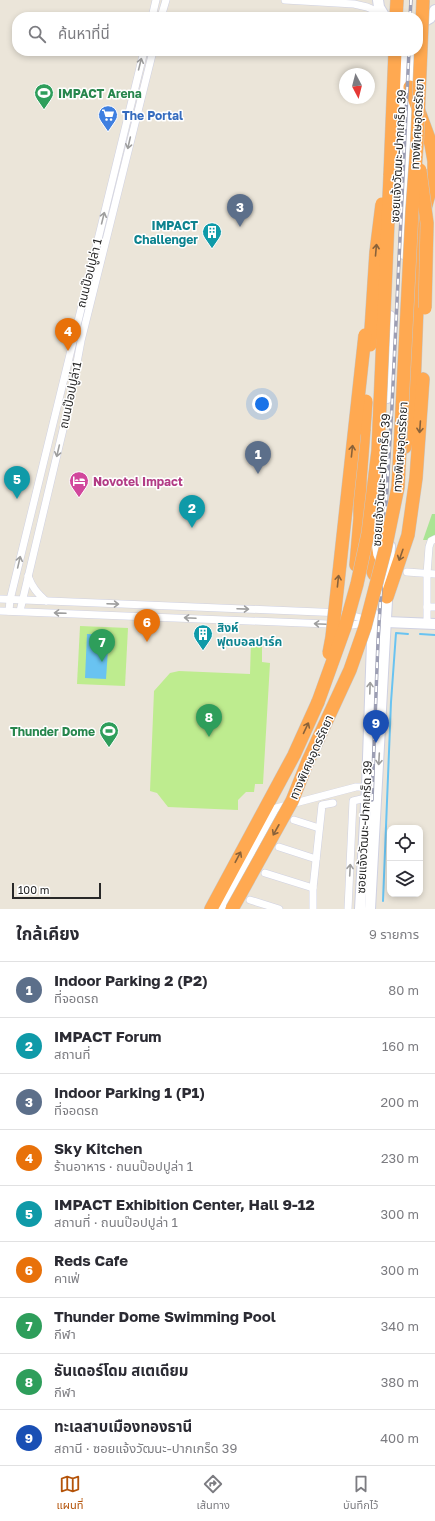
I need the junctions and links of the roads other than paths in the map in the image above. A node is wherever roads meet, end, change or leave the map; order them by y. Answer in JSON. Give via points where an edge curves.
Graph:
{"nodes":[{"id":1,"x":156,"y":0,"type":"edge"},
{"id":2,"x":166,"y":0,"type":"edge"},
{"id":3,"x":285,"y":0,"type":"edge"},
{"id":4,"x":378,"y":0,"type":"edge"},
{"id":5,"x":397,"y":0,"type":"edge"},
{"id":6,"x":423,"y":0,"type":"edge"},
{"id":7,"x":435,"y":10,"type":"edge"},
{"id":8,"x":153,"y":12,"type":"edge"},
{"id":9,"x":162,"y":12,"type":"edge"},
{"id":10,"x":376,"y":12,"type":"edge"},
{"id":11,"x":382,"y":12,"type":"edge"},
{"id":12,"x":396,"y":12,"type":"edge"},
{"id":13,"x":422,"y":12,"type":"edge"},
{"id":14,"x":423,"y":23,"type":"edge"},
{"id":15,"x":143,"y":56,"type":"edge"},
{"id":16,"x":152,"y":56,"type":"edge"},
{"id":17,"x":395,"y":56,"type":"edge"},
{"id":18,"x":404,"y":56,"type":"edge"},
{"id":19,"x":413,"y":56,"type":"edge"},
{"id":20,"x":421,"y":56,"type":"edge"},
{"id":21,"x":410,"y":87,"type":"junction"},
{"id":22,"x":417,"y":143,"type":"junction"},
{"id":23,"x":390,"y":175,"type":"junction"},
{"id":24,"x":392,"y":248,"type":"junction"},
{"id":25,"x":398,"y":487,"type":"junction"},
{"id":26,"x":360,"y":518,"type":"junction"},
{"id":27,"x":435,"y":539,"type":"edge"},
{"id":28,"x":407,"y":572,"type":"dead end"},
{"id":29,"x":374,"y":574,"type":"junction"},
{"id":30,"x":427,"y":574,"type":"junction"},
{"id":31,"x":435,"y":574,"type":"edge"},
{"id":32,"x":28,"y":576,"type":"junction"},
{"id":33,"x":387,"y":597,"type":"junction"},
{"id":34,"x":0,"y":599,"type":"edge"},
{"id":35,"x":10,"y":600,"type":"junction"},
{"id":36,"x":23,"y":600,"type":"junction"},
{"id":37,"x":46,"y":601,"type":"junction"},
{"id":38,"x":427,"y":607,"type":"junction"},
{"id":39,"x":435,"y":607,"type":"edge"},
{"id":40,"x":0,"y":611,"type":"edge"},
{"id":41,"x":9,"y":611,"type":"junction"},
{"id":42,"x":20,"y":611,"type":"junction"},
{"id":43,"x":343,"y":613,"type":"junction"},
{"id":44,"x":372,"y":622,"type":"junction"},
{"id":45,"x":386,"y":622,"type":"junction"},
{"id":46,"x":431,"y":624,"type":"edge"},
{"id":47,"x":318,"y":702,"type":"junction"},
{"id":48,"x":367,"y":787,"type":"junction"},
{"id":49,"x":366,"y":798,"type":"junction"},
{"id":50,"x":333,"y":803,"type":"dead end"},
{"id":51,"x":294,"y":820,"type":"dead end"},
{"id":52,"x":319,"y":828,"type":"junction"},
{"id":53,"x":279,"y":847,"type":"dead end"},
{"id":54,"x":316,"y":859,"type":"junction"},
{"id":55,"x":265,"y":873,"type":"dead end"},
{"id":56,"x":313,"y":888,"type":"junction"},
{"id":57,"x":250,"y":900,"type":"dead end"},
{"id":58,"x":211,"y":909,"type":"edge"},
{"id":59,"x":221,"y":909,"type":"edge"},
{"id":60,"x":232,"y":909,"type":"edge"},
{"id":61,"x":279,"y":909,"type":"edge"},
{"id":62,"x":313,"y":909,"type":"edge"},
{"id":63,"x":348,"y":909,"type":"edge"},
{"id":64,"x":360,"y":909,"type":"edge"},
{"id":65,"x":370,"y":909,"type":"edge"}],
"edges":[{"from":1,"to":8,"type":"street"},
{"from":2,"to":9,"type":"street"},
{"from":3,"to":10,"type":"street","via":[[354,4]]},
{"from":4,"to":11,"type":"main road"},
{"from":5,"to":12,"type":"highway"},
{"from":6,"to":13,"type":"highway","name":"ทางพิเศษอุดรรัถยา","bridge":true},
{"from":7,"to":14,"type":"main road"},
{"from":35,"to":15,"type":"street","name":"ถนนป๊อปปูล่า 1","one_way":true},
{"from":16,"to":32,"type":"street","name":"ถนนป๊อปปูล่า1","one_way":true,"via":[[81,341],[70,400]]},
{"from":17,"to":23,"type":"highway","name":"ทางพิเศษอุดรรัถยา"},
{"from":18,"to":24,"type":"main road","name":"ซอยแจ้งวัฒนะ-ปากเกร็ด 39"},
{"from":19,"to":21,"type":"main road","name":"ซอยแจ้งวัฒนะ-ปากเกร็ด 39"},
{"from":20,"to":22,"type":"highway","name":"ทางพิเศษอุดรรัถยา","bridge":true},
{"from":21,"to":25,"type":"highway","bridge":true,"via":[[431,144],[434,176],[420,227],[414,388]]},
{"from":21,"to":33,"type":"main road","name":"ซอยแจ้งวัฒนะ-ปากเกร็ด 39","via":[[400,362]]},
{"from":22,"to":25,"type":"highway","name":"ทางพิเศษอุดรรัถยา","bridge":true},
{"from":22,"to":33,"type":"highway","one_way":true,"bridge":true,"via":[[427,223],[423,388],[416,478],[408,535]]},
{"from":26,"to":23,"type":"highway","one_way":true,"bridge":true,"via":[[360,481],[376,252],[380,210]]},
{"from":23,"to":47,"type":"highway","name":"ทางพิเศษอุดรรัถยา","bridge":true,"via":[[378,450],[368,534],[345,627]]},
{"from":24,"to":29,"type":"main road","name":"ซอยแจ้งวัฒนะ-ปากเกร็ด 39","via":[[389,361]]},
{"from":47,"to":24,"type":"highway","one_way":true,"bridge":true,"via":[[332,637],[367,314]]},
{"from":25,"to":60,"type":"highway","name":"ทางพิเศษอุดรรัถยา","one_way":true,"bridge":true,"via":[[365,627],[350,670],[292,801]]},
{"from":26,"to":29,"type":"highway"},
{"from":26,"to":43,"type":"highway","via":[[358,554],[352,586]]},
{"from":27,"to":30,"type":"street","via":[[429,547]]},
{"from":28,"to":30,"type":"street"},
{"from":29,"to":44,"type":"main road","name":"ซอยแจ้งวัฒนะ-ปากเกร็ด 39"},
{"from":30,"to":31,"type":"street"},
{"from":30,"to":38,"type":"street"},
{"from":32,"to":36,"type":"street","name":"ถนนป๊อปปูล่า1"},
{"from":32,"to":37,"type":"street","via":[[35,591]]},
{"from":33,"to":45,"type":"main road","name":"ซอยแจ้งวัฒนะ-ปากเกร็ด 39"},
{"from":34,"to":35,"type":"street"},
{"from":35,"to":36,"type":"street"},
{"from":35,"to":41,"type":"street","name":"ถนนป๊อปปูล่า 1"},
{"from":36,"to":37,"type":"street"},
{"from":36,"to":42,"type":"street","name":"ถนนป๊อปปูล่า1"},
{"from":37,"to":43,"type":"street","one_way":true},
{"from":38,"to":39,"type":"street"},
{"from":38,"to":46,"type":"street"},
{"from":40,"to":41,"type":"street"},
{"from":41,"to":42,"type":"street"},
{"from":44,"to":42,"type":"street","one_way":true,"via":[[352,625]]},
{"from":43,"to":44,"type":"street"},
{"from":44,"to":45,"type":"street"},
{"from":48,"to":44,"type":"main road","name":"ซอยแจ้งวัฒนะ-ปากเกร็ด 39","one_way":true},
{"from":45,"to":46,"type":"main road"},
{"from":45,"to":65,"type":"main road","name":"ซอยแจ้งวัฒนะ-ปากเกร็ด 39","one_way":true},
{"from":58,"to":47,"type":"highway","name":"ทางพิเศษอุดรรัถยา","one_way":true,"via":[[294,755]]},
{"from":48,"to":49,"type":"main road","name":"ซอยแจ้งวัฒนะ-ปากเกร็ด 39"},
{"from":48,"to":59,"type":"street","via":[[356,787],[276,808]]},
{"from":63,"to":49,"type":"street","one_way":true,"via":[[353,801]]},
{"from":49,"to":64,"type":"main road","name":"ซอยแจ้งวัฒนะ-ปากเกร็ด 39"},
{"from":50,"to":52,"type":"street","via":[[322,805]]},
{"from":51,"to":52,"type":"street"},
{"from":52,"to":54,"type":"street"},
{"from":53,"to":54,"type":"street"},
{"from":54,"to":56,"type":"street"},
{"from":55,"to":56,"type":"street"},
{"from":56,"to":62,"type":"street"},
{"from":57,"to":61,"type":"street"}]}
